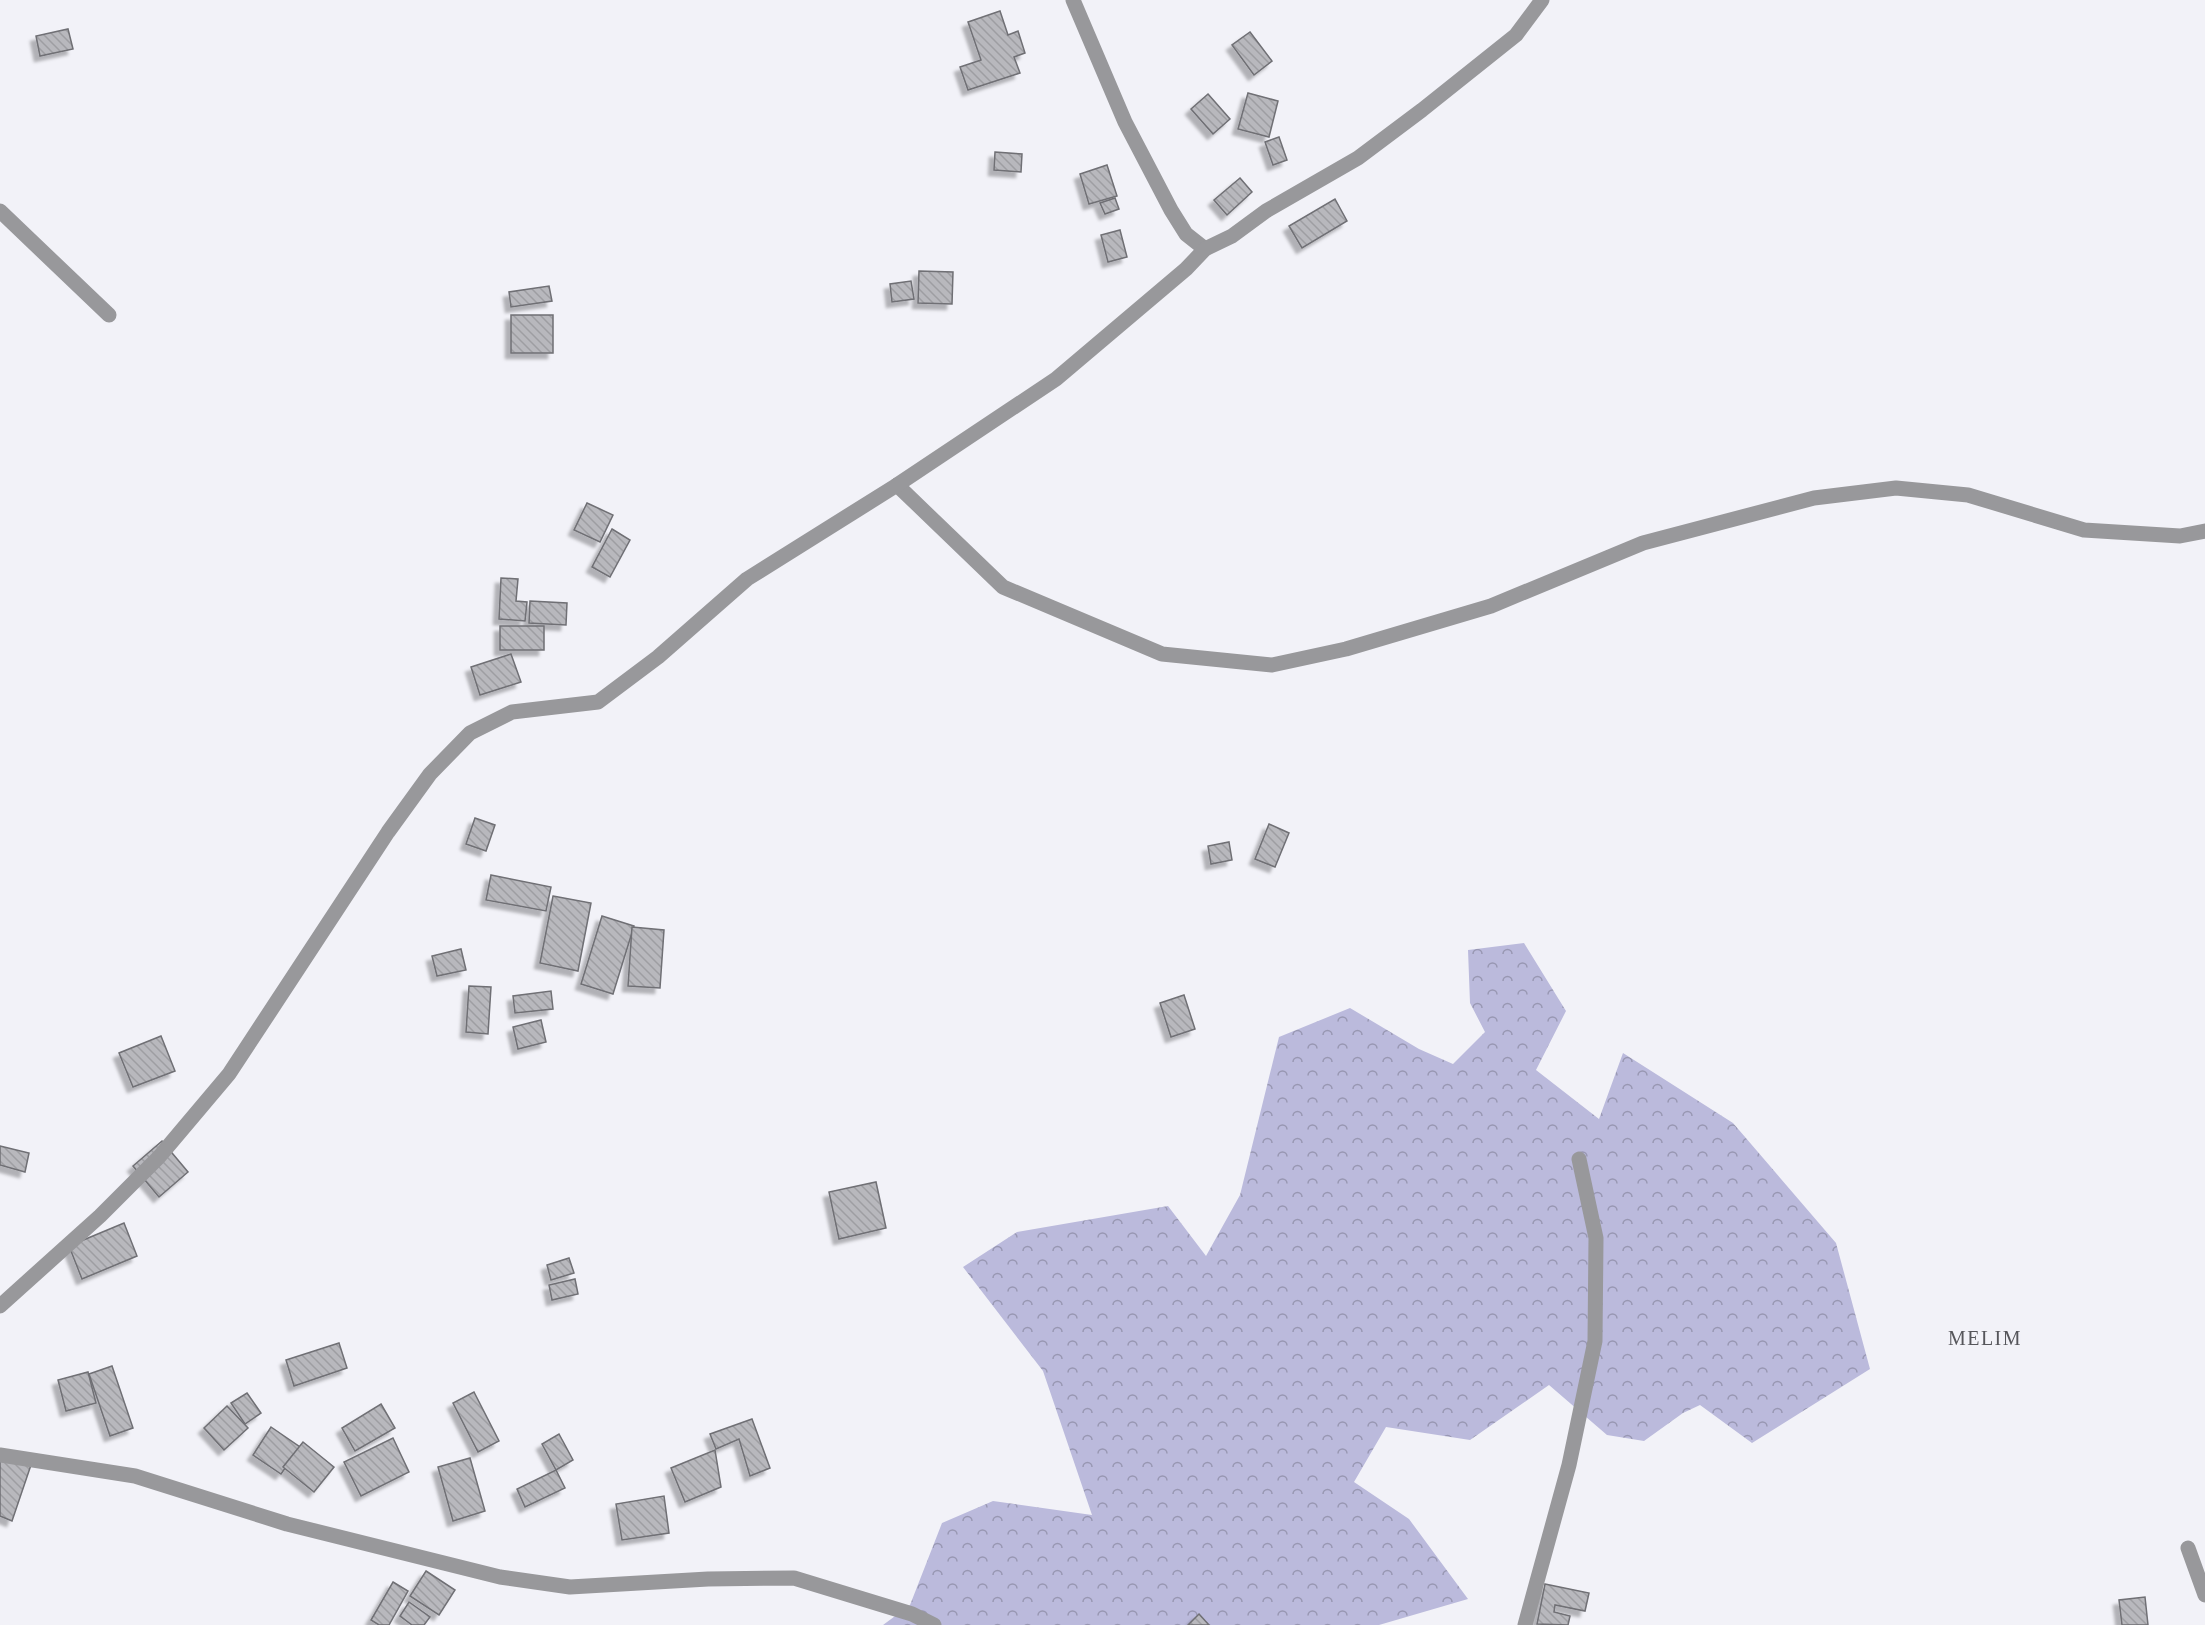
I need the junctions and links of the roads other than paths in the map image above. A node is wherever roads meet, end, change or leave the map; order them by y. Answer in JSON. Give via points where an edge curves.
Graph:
{"nodes":[{"id":1,"x":1073,"y":0,"type":"edge"},
{"id":2,"x":1542,"y":0,"type":"edge"},
{"id":3,"x":0,"y":211,"type":"edge"},
{"id":4,"x":1205,"y":249,"type":"junction"},
{"id":5,"x":109,"y":315,"type":"dead end"},
{"id":6,"x":897,"y":485,"type":"junction"},
{"id":7,"x":2205,"y":531,"type":"edge"},
{"id":8,"x":1579,"y":1159,"type":"dead end"},
{"id":9,"x":0,"y":1306,"type":"edge"},
{"id":10,"x":0,"y":1455,"type":"edge"},
{"id":11,"x":2188,"y":1548,"type":"dead end"},
{"id":12,"x":2205,"y":1595,"type":"edge"},
{"id":13,"x":934,"y":1625,"type":"edge"},
{"id":14,"x":1525,"y":1625,"type":"edge"}],
"edges":[{"from":1,"to":4,"type":"street","via":[[1125,122],[1171,210],[1186,234]]},
{"from":2,"to":4,"type":"street","via":[[1516,35],[1358,158]]},
{"from":3,"to":5,"type":"street"},
{"from":4,"to":6,"type":"street","via":[[1056,379]]},
{"from":6,"to":7,"type":"street","via":[[1003,587],[1162,654],[1272,665],[1346,650],[1491,606],[1644,543],[1814,498],[1896,488],[1968,495],[2084,530],[2180,536]]},
{"from":6,"to":9,"type":"street","via":[[747,579],[658,657],[598,702],[513,712],[470,733],[430,774],[388,832],[229,1074],[159,1157]]},
{"from":8,"to":14,"type":"street","via":[[1596,1238],[1596,1341],[1569,1465]]},
{"from":10,"to":13,"type":"street","via":[[135,1476],[287,1524],[500,1577],[570,1587],[794,1578],[912,1614]]},
{"from":11,"to":12,"type":"street"}]}
